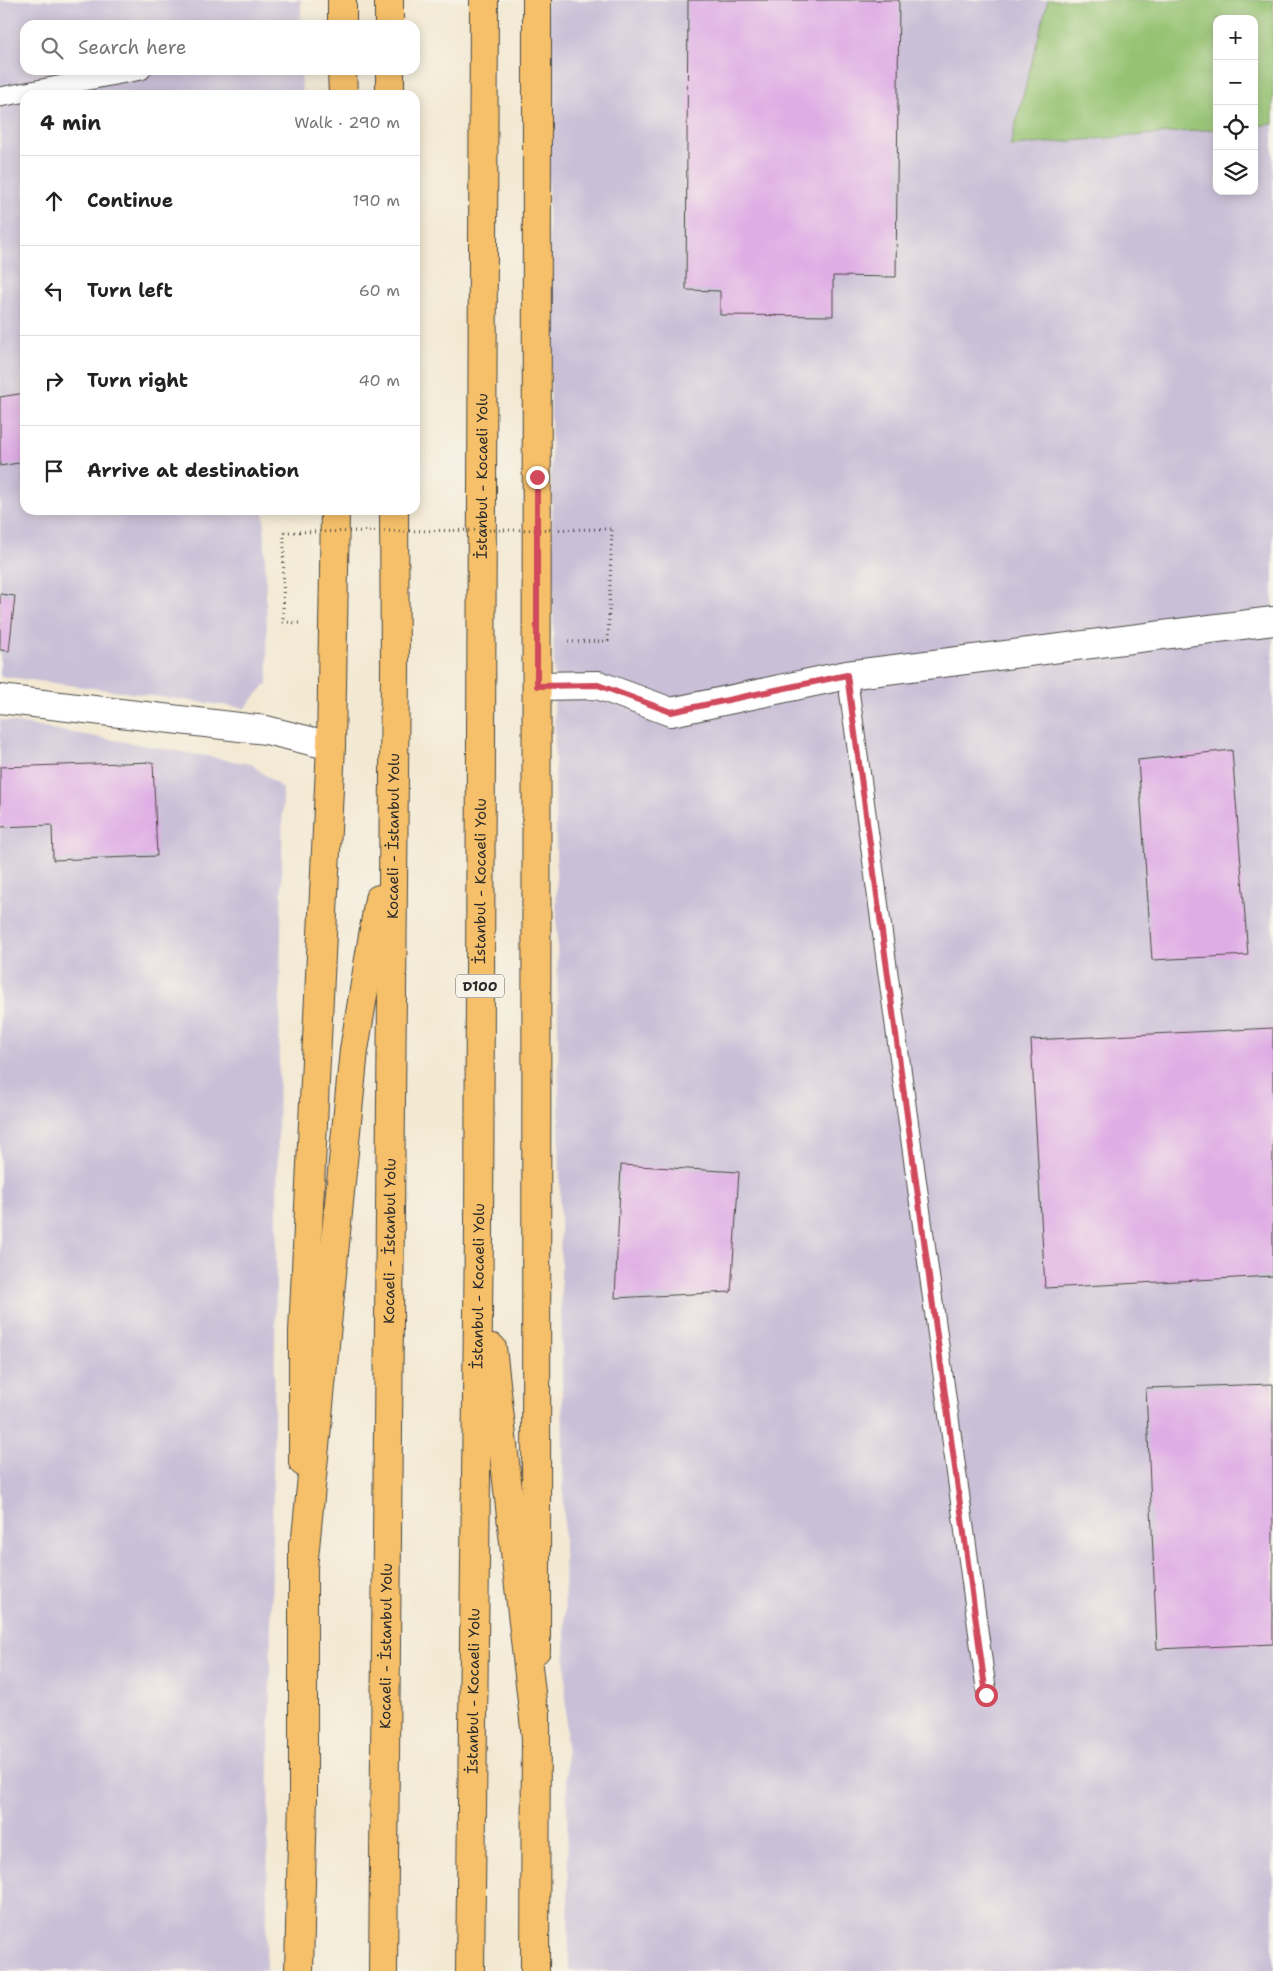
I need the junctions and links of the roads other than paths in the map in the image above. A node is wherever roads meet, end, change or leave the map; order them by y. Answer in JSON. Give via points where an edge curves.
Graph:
{"nodes":[{"id":1,"x":342,"y":0,"type":"edge"},
{"id":2,"x":389,"y":0,"type":"edge"},
{"id":3,"x":484,"y":0,"type":"edge"},
{"id":4,"x":537,"y":0,"type":"edge"},
{"id":5,"x":342,"y":20,"type":"edge"},
{"id":6,"x":389,"y":20,"type":"edge"},
{"id":7,"x":116,"y":75,"type":"edge"},
{"id":8,"x":342,"y":75,"type":"edge"},
{"id":9,"x":390,"y":75,"type":"edge"},
{"id":10,"x":40,"y":90,"type":"edge"},
{"id":11,"x":342,"y":90,"type":"edge"},
{"id":12,"x":390,"y":90,"type":"edge"},
{"id":13,"x":20,"y":94,"type":"edge"},
{"id":14,"x":0,"y":98,"type":"edge"},
{"id":15,"x":335,"y":515,"type":"edge"},
{"id":16,"x":394,"y":515,"type":"edge"},
{"id":17,"x":1273,"y":621,"type":"edge"},
{"id":18,"x":847,"y":675,"type":"junction"},
{"id":19,"x":537,"y":686,"type":"junction"},
{"id":20,"x":0,"y":698,"type":"edge"},
{"id":21,"x":331,"y":746,"type":"junction"},
{"id":22,"x":393,"y":814,"type":"junction"},
{"id":23,"x":479,"y":1232,"type":"junction"},
{"id":24,"x":303,"y":1568,"type":"junction"},
{"id":25,"x":986,"y":1695,"type":"dead end"},
{"id":26,"x":536,"y":1737,"type":"junction"},
{"id":27,"x":299,"y":1971,"type":"edge"},
{"id":28,"x":383,"y":1971,"type":"edge"},
{"id":29,"x":470,"y":1971,"type":"edge"},
{"id":30,"x":536,"y":1971,"type":"edge"}],
"edges":[{"from":1,"to":5,"type":"main road"},
{"from":2,"to":6,"type":"main road"},
{"from":3,"to":23,"type":"main road","name":"İstanbul - Kocaeli Yolu","number":"D100"},
{"from":4,"to":19,"type":"main road"},
{"from":7,"to":10,"type":"lane"},
{"from":8,"to":11,"type":"main road"},
{"from":9,"to":12,"type":"main road"},
{"from":13,"to":14,"type":"lane"},
{"from":15,"to":21,"type":"main road"},
{"from":16,"to":22,"type":"main road","name":"Kocaeli - İstanbul Yolu"},
{"from":17,"to":18,"type":"street"},
{"from":18,"to":19,"type":"street","via":[[671,712],[598,685]]},
{"from":18,"to":25,"type":"lane"},
{"from":19,"to":26,"type":"main road"},
{"from":20,"to":21,"type":"street","via":[[266,730]]},
{"from":21,"to":24,"type":"main road","via":[[303,1332]]},
{"from":22,"to":24,"type":"main road","via":[[354,1050]]},
{"from":22,"to":28,"type":"main road","name":"Kocaeli - İstanbul Yolu"},
{"from":23,"to":26,"type":"main road"},
{"from":23,"to":29,"type":"main road","name":"İstanbul - Kocaeli Yolu","number":"D100"},
{"from":24,"to":27,"type":"main road"},
{"from":26,"to":30,"type":"main road"}]}
